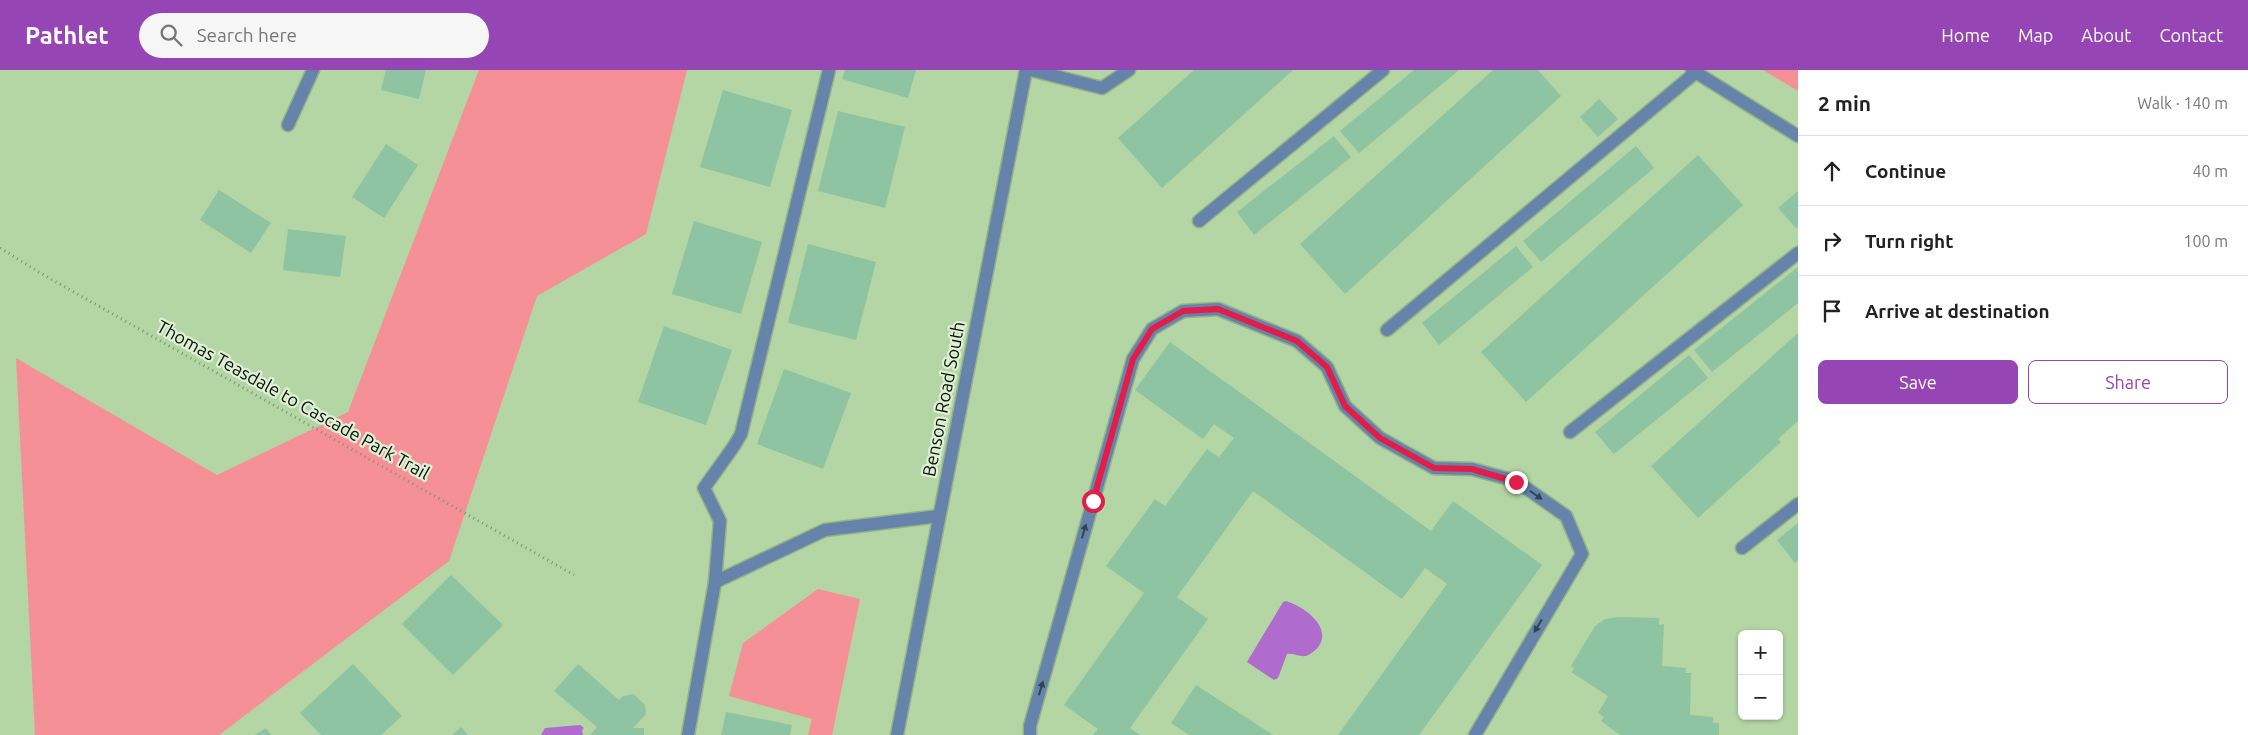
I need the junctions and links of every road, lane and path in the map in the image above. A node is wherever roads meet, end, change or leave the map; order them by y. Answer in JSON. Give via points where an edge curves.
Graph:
{"nodes":[{"id":1,"x":313,"y":70,"type":"edge"},
{"id":2,"x":828,"y":70,"type":"edge"},
{"id":3,"x":1026,"y":70,"type":"edge"},
{"id":4,"x":1031,"y":70,"type":"edge"},
{"id":5,"x":1129,"y":70,"type":"edge"},
{"id":6,"x":1382,"y":70,"type":"edge"},
{"id":7,"x":1694,"y":71,"type":"edge"},
{"id":8,"x":288,"y":125,"type":"dead end"},
{"id":9,"x":1798,"y":136,"type":"edge"},
{"id":10,"x":1199,"y":221,"type":"dead end"},
{"id":11,"x":0,"y":248,"type":"edge"},
{"id":12,"x":1798,"y":253,"type":"edge"},
{"id":13,"x":1387,"y":330,"type":"dead end"},
{"id":14,"x":1570,"y":432,"type":"dead end"},
{"id":15,"x":1798,"y":504,"type":"edge"},
{"id":16,"x":939,"y":516,"type":"junction"},
{"id":17,"x":1742,"y":548,"type":"dead end"},
{"id":18,"x":574,"y":575,"type":"dead end"},
{"id":19,"x":715,"y":582,"type":"junction"},
{"id":20,"x":688,"y":735,"type":"edge"},
{"id":21,"x":897,"y":735,"type":"edge"},
{"id":22,"x":1030,"y":735,"type":"edge"},
{"id":23,"x":1476,"y":735,"type":"edge"}],
"edges":[{"from":1,"to":8,"type":"street"},
{"from":2,"to":19,"type":"street","via":[[740,434],[704,488],[720,522]]},
{"from":3,"to":16,"type":"street","name":"Benson Road South"},
{"from":4,"to":5,"type":"street","via":[[1102,88]]},
{"from":6,"to":10,"type":"street"},
{"from":7,"to":9,"type":"street"},
{"from":7,"to":13,"type":"street"},
{"from":11,"to":18,"type":"path","name":"Thomas Teasdale to Cascade Park Trail"},
{"from":12,"to":14,"type":"street"},
{"from":15,"to":17,"type":"street"},
{"from":16,"to":19,"type":"street","via":[[825,530]]},
{"from":16,"to":21,"type":"street","name":"Benson Road South"},
{"from":19,"to":20,"type":"street"},
{"from":22,"to":23,"type":"street","one_way":true,"via":[[1133,359],[1152,329],[1183,311],[1218,309],[1297,341],[1327,367],[1345,406],[1380,438],[1434,468],[1472,469],[1516,482],[1566,516],[1582,554]]}]}
